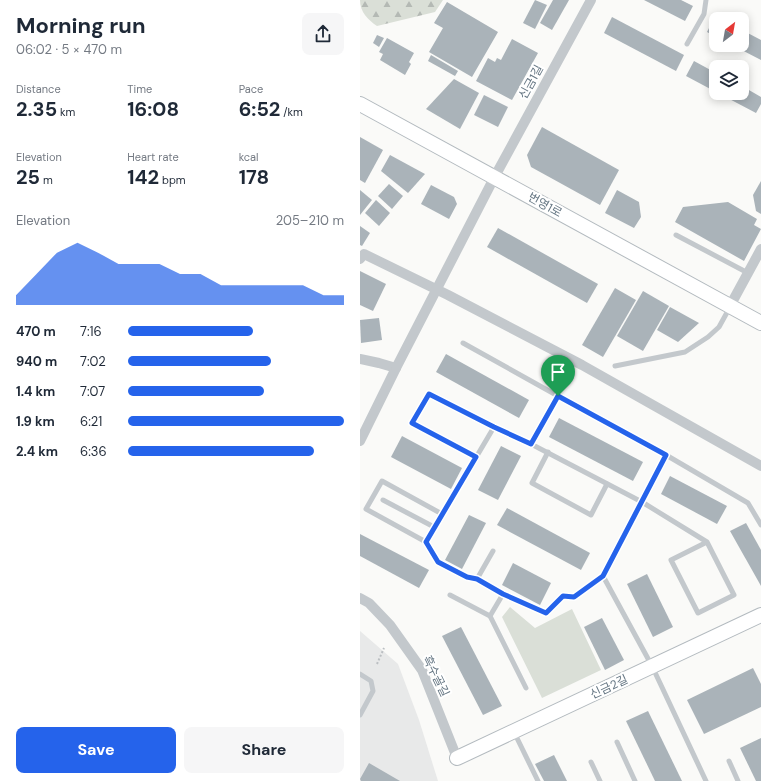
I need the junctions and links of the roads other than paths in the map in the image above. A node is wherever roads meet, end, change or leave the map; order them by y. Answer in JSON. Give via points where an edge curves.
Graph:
{"nodes":[{"id":1,"x":591,"y":0,"type":"edge"},
{"id":2,"x":706,"y":0,"type":"edge"},
{"id":3,"x":687,"y":44,"type":"dead end"},
{"id":4,"x":360,"y":104,"type":"edge"},
{"id":5,"x":494,"y":178,"type":"junction"},
{"id":6,"x":676,"y":235,"type":"dead end"},
{"id":7,"x":761,"y":249,"type":"edge"},
{"id":8,"x":360,"y":259,"type":"edge"},
{"id":9,"x":748,"y":273,"type":"junction"},
{"id":10,"x":437,"y":290,"type":"junction"},
{"id":11,"x":730,"y":306,"type":"junction"},
{"id":12,"x":761,"y":323,"type":"edge"},
{"id":13,"x":463,"y":343,"type":"dead end"},
{"id":14,"x":360,"y":359,"type":"edge"},
{"id":15,"x":615,"y":366,"type":"dead end"},
{"id":16,"x":396,"y":368,"type":"junction"},
{"id":17,"x":558,"y":396,"type":"junction"},
{"id":18,"x":494,"y":427,"type":"junction"},
{"id":19,"x":360,"y":441,"type":"edge"},
{"id":20,"x":531,"y":444,"type":"junction"},
{"id":21,"x":548,"y":452,"type":"junction"},
{"id":22,"x":666,"y":455,"type":"junction"},
{"id":23,"x":476,"y":457,"type":"junction"},
{"id":24,"x":761,"y":466,"type":"edge"},
{"id":25,"x":607,"y":484,"type":"junction"},
{"id":26,"x":383,"y":500,"type":"dead end"},
{"id":27,"x":642,"y":502,"type":"junction"},
{"id":28,"x":442,"y":514,"type":"junction"},
{"id":29,"x":761,"y":525,"type":"edge"},
{"id":30,"x":434,"y":527,"type":"junction"},
{"id":31,"x":426,"y":542,"type":"junction"},
{"id":32,"x":707,"y":542,"type":"junction"},
{"id":33,"x":493,"y":550,"type":"dead end"},
{"id":34,"x":603,"y":576,"type":"junction"},
{"id":35,"x":477,"y":579,"type":"junction"},
{"id":36,"x":503,"y":594,"type":"junction"},
{"id":37,"x":450,"y":595,"type":"dead end"},
{"id":38,"x":360,"y":598,"type":"edge"},
{"id":39,"x":761,"y":615,"type":"edge"},
{"id":40,"x":490,"y":616,"type":"junction"},
{"id":41,"x":652,"y":666,"type":"junction"},
{"id":42,"x":360,"y":674,"type":"edge"},
{"id":43,"x":526,"y":688,"type":"dead end"},
{"id":44,"x":360,"y":715,"type":"edge"},
{"id":45,"x":514,"y":731,"type":"junction"},
{"id":46,"x":617,"y":742,"type":"dead end"},
{"id":47,"x":456,"y":758,"type":"joint"},
{"id":48,"x":729,"y":761,"type":"dead end"},
{"id":49,"x":591,"y":762,"type":"dead end"},
{"id":50,"x":538,"y":781,"type":"edge"},
{"id":51,"x":600,"y":781,"type":"edge"},
{"id":52,"x":635,"y":781,"type":"edge"},
{"id":53,"x":706,"y":781,"type":"edge"},
{"id":54,"x":738,"y":781,"type":"edge"}],
"edges":[{"from":1,"to":5,"type":"street","name":"신금1길"},
{"from":2,"to":3,"type":"lane","via":[[704,14]]},
{"from":4,"to":5,"type":"main road","name":"번영1로"},
{"from":5,"to":10,"type":"street","name":"신금1길"},
{"from":5,"to":11,"type":"main road","name":"번영1로"},
{"from":6,"to":9,"type":"lane"},
{"from":7,"to":9,"type":"street"},
{"from":8,"to":10,"type":"street","via":[[364,254]]},
{"from":9,"to":11,"type":"street"},
{"from":10,"to":16,"type":"street","name":"신금1길"},
{"from":10,"to":24,"type":"street","via":[[582,365]]},
{"from":11,"to":12,"type":"main road","name":"번영1로"},
{"from":11,"to":15,"type":"lane","via":[[719,327],[685,352]]},
{"from":13,"to":17,"type":"lane"},
{"from":14,"to":16,"type":"street"},
{"from":16,"to":19,"type":"street"},
{"from":17,"to":20,"type":"lane"},
{"from":17,"to":22,"type":"lane"},
{"from":18,"to":20,"type":"lane"},
{"from":18,"to":23,"type":"lane"},
{"from":18,"to":23,"type":"lane","via":[[429,394],[412,423]]},
{"from":20,"to":21,"type":"lane"},
{"from":21,"to":25,"type":"lane"},
{"from":21,"to":25,"type":"lane","via":[[532,483],[591,515]]},
{"from":22,"to":27,"type":"lane"},
{"from":22,"to":29,"type":"lane","via":[[748,503]]},
{"from":23,"to":28,"type":"lane"},
{"from":25,"to":27,"type":"lane"},
{"from":26,"to":30,"type":"lane"},
{"from":27,"to":32,"type":"lane"},
{"from":27,"to":34,"type":"lane"},
{"from":28,"to":30,"type":"lane"},
{"from":28,"to":31,"type":"lane","via":[[382,481],[366,509]]},
{"from":30,"to":31,"type":"lane"},
{"from":31,"to":35,"type":"lane","via":[[438,562],[467,577]]},
{"from":32,"to":32,"type":"lane","via":[[671,560],[698,613],[734,595]]},
{"from":33,"to":35,"type":"lane"},
{"from":34,"to":36,"type":"lane","via":[[574,597],[563,596],[546,613]]},
{"from":34,"to":41,"type":"lane"},
{"from":35,"to":36,"type":"lane"},
{"from":36,"to":40,"type":"lane"},
{"from":37,"to":40,"type":"lane"},
{"from":38,"to":47,"type":"street","name":"흑수골길","via":[[369,603],[390,625],[422,670]]},
{"from":39,"to":41,"type":"main road","name":"신금2길"},
{"from":40,"to":43,"type":"lane"},
{"from":41,"to":45,"type":"main road","name":"신금2길"},
{"from":41,"to":53,"type":"lane"},
{"from":42,"to":44,"type":"lane","via":[[371,681],[373,692]]},
{"from":45,"to":47,"type":"main road","name":"신금2길"},
{"from":45,"to":50,"type":"lane"},
{"from":46,"to":52,"type":"lane"},
{"from":48,"to":54,"type":"lane"},
{"from":49,"to":51,"type":"lane"}]}
